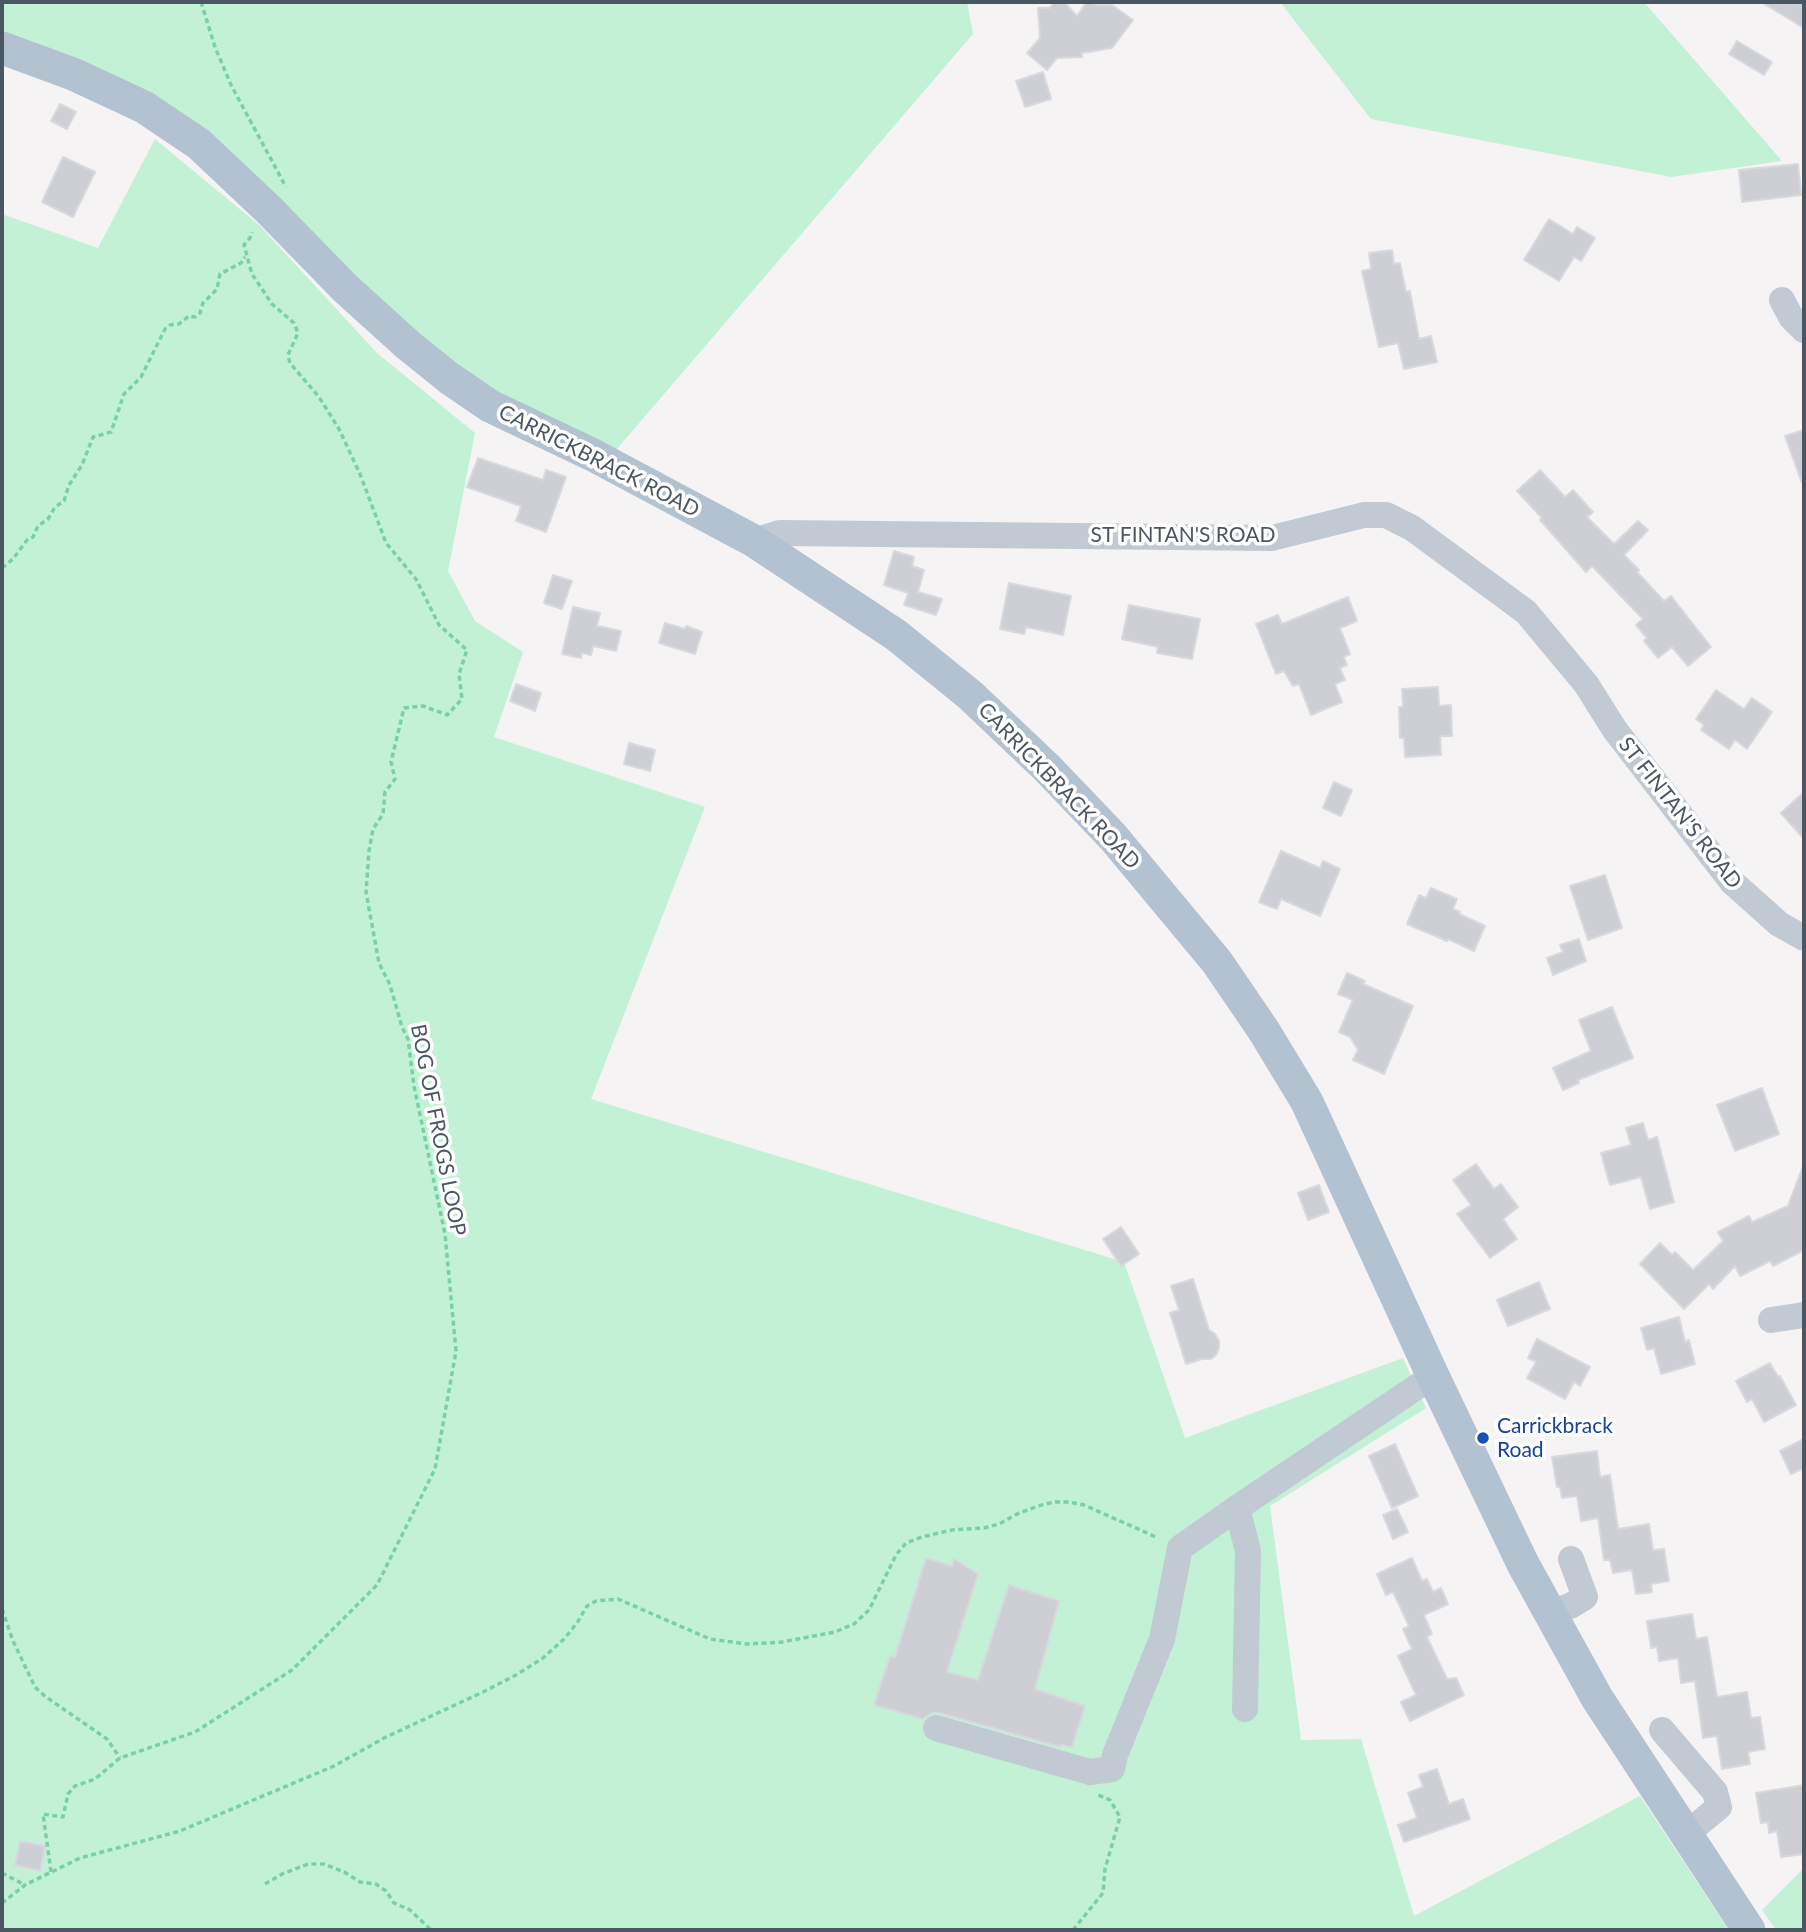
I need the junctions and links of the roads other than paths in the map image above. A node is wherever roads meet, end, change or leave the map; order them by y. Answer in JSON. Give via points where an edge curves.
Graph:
{"nodes":[{"id":1,"x":2,"y":48,"type":"edge"},
{"id":2,"x":1782,"y":300,"type":"dead end"},
{"id":3,"x":1804,"y":330,"type":"edge"},
{"id":4,"x":754,"y":541,"type":"junction"},
{"id":5,"x":1804,"y":938,"type":"edge"},
{"id":6,"x":1804,"y":1315,"type":"edge"},
{"id":7,"x":1771,"y":1320,"type":"dead end"},
{"id":8,"x":1433,"y":1376,"type":"junction"},
{"id":9,"x":1237,"y":1508,"type":"junction"},
{"id":10,"x":1571,"y":1559,"type":"dead end"},
{"id":11,"x":1549,"y":1612,"type":"junction"},
{"id":12,"x":1245,"y":1709,"type":"dead end"},
{"id":13,"x":936,"y":1728,"type":"dead end"},
{"id":14,"x":1662,"y":1730,"type":"dead end"},
{"id":15,"x":1685,"y":1835,"type":"junction"},
{"id":16,"x":1749,"y":1930,"type":"edge"}],
"edges":[{"from":1,"to":4,"type":"main road","name":"CARRICKBRACK ROAD","via":[[144,107],[199,145],[408,345],[490,407],[593,454]]},
{"from":2,"to":3,"type":"street"},
{"from":4,"to":5,"type":"street","name":"ST FINTAN'S ROAD","via":[[780,533],[1272,538],[1364,515],[1386,515],[1412,528],[1527,612],[1732,882],[1779,924]]},
{"from":4,"to":8,"type":"main road","name":"CARRICKBRACK ROAD","via":[[896,635],[970,695],[1113,836],[1217,962],[1307,1102]]},
{"from":6,"to":7,"type":"street"},
{"from":8,"to":9,"type":"street"},
{"from":8,"to":11,"type":"main road","name":"CARRICKBRACK ROAD"},
{"from":9,"to":12,"type":"street","via":[[1248,1551]]},
{"from":9,"to":13,"type":"street","via":[[1181,1548],[1163,1639],[1112,1769],[1090,1772]]},
{"from":10,"to":11,"type":"street","via":[[1585,1597]]},
{"from":11,"to":15,"type":"main road","name":"CARRICKBRACK ROAD","via":[[1597,1698]]},
{"from":14,"to":15,"type":"street","via":[[1715,1792],[1718,1807]]},
{"from":15,"to":16,"type":"main road","name":"CARRICKBRACK ROAD"}]}
